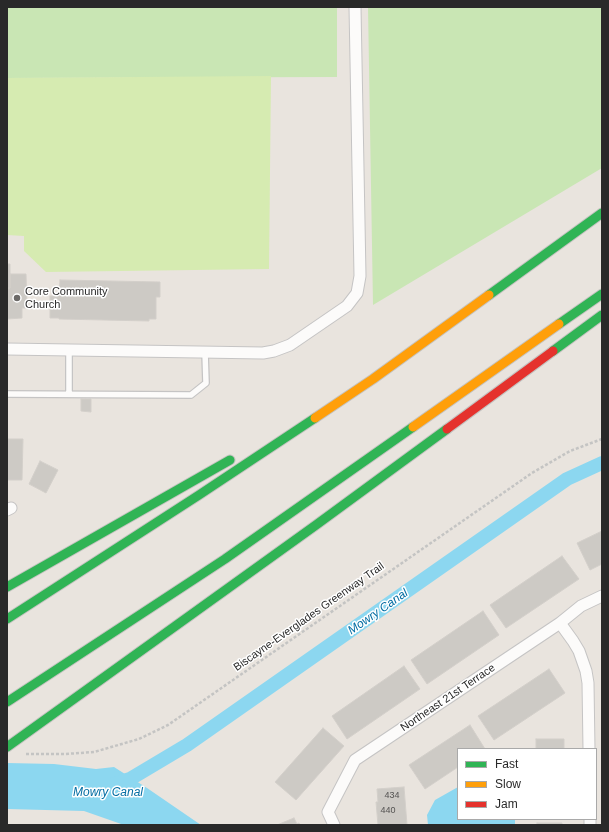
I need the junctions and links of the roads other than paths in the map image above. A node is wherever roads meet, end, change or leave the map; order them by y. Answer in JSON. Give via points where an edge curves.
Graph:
{"nodes":[{"id":1,"x":355,"y":7,"type":"edge"},
{"id":2,"x":602,"y":213,"type":"edge"},
{"id":3,"x":602,"y":294,"type":"edge"},
{"id":4,"x":602,"y":315,"type":"edge"},
{"id":5,"x":7,"y":349,"type":"edge"},
{"id":6,"x":69,"y":350,"type":"junction"},
{"id":7,"x":205,"y":352,"type":"junction"},
{"id":8,"x":373,"y":378,"type":"junction"},
{"id":9,"x":7,"y":394,"type":"edge"},
{"id":10,"x":69,"y":394,"type":"junction"},
{"id":11,"x":269,"y":438,"type":"dead end"},
{"id":12,"x":241,"y":453,"type":"dead end"},
{"id":13,"x":7,"y":587,"type":"edge"},
{"id":14,"x":602,"y":596,"type":"edge"},
{"id":15,"x":7,"y":619,"type":"edge"},
{"id":16,"x":560,"y":623,"type":"junction"},
{"id":17,"x":7,"y":702,"type":"edge"},
{"id":18,"x":7,"y":747,"type":"edge"},
{"id":19,"x":589,"y":748,"type":"edge"},
{"id":20,"x":334,"y":825,"type":"edge"}],
"edges":[{"from":1,"to":7,"type":"street","via":[[360,276],[357,292],[347,306],[284,348],[263,353]]},
{"from":2,"to":8,"type":"highway"},
{"from":3,"to":17,"type":"highway","via":[[225,559]]},
{"from":4,"to":18,"type":"highway"},
{"from":5,"to":6,"type":"street"},
{"from":6,"to":7,"type":"street"},
{"from":6,"to":10,"type":"lane"},
{"from":7,"to":10,"type":"lane","via":[[206,383],[191,395]]},
{"from":8,"to":11,"type":"highway"},
{"from":8,"to":15,"type":"highway","via":[[199,495]]},
{"from":9,"to":10,"type":"lane"},
{"from":12,"to":13,"type":"highway"},
{"from":14,"to":16,"type":"street","name":"Northeast 21st Terrace","via":[[581,606]]},
{"from":16,"to":19,"type":"street","via":[[579,651],[586,671]]},
{"from":16,"to":20,"type":"street","name":"Northeast 21st Terrace","via":[[355,760],[328,812]]}]}
